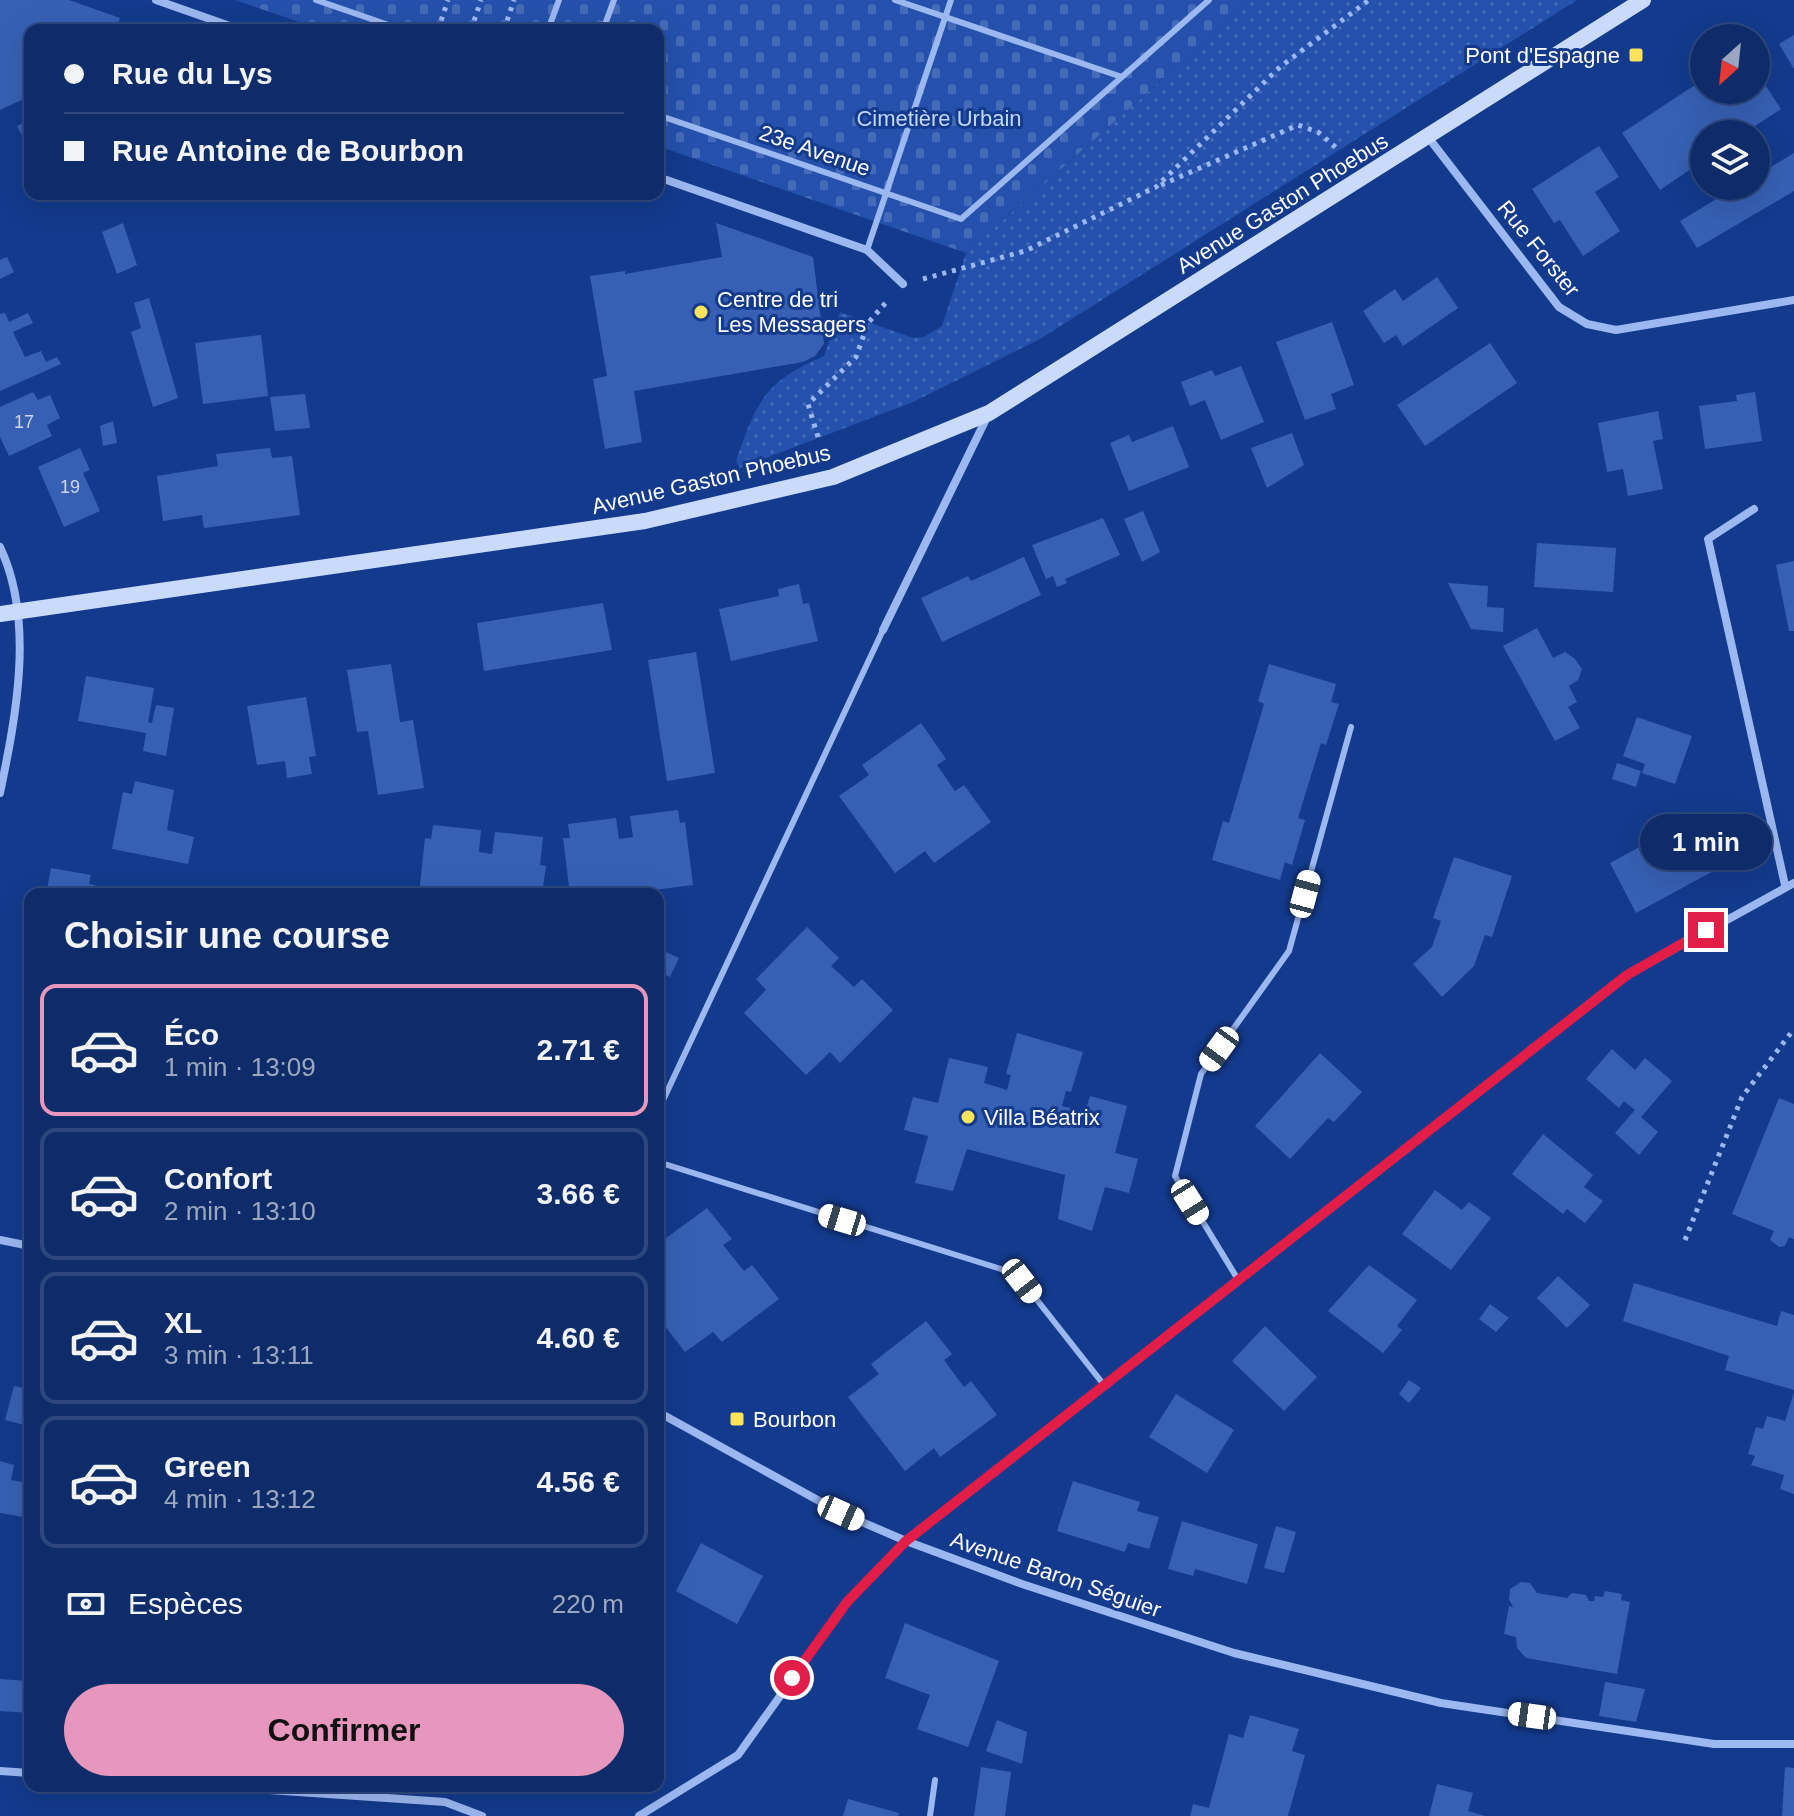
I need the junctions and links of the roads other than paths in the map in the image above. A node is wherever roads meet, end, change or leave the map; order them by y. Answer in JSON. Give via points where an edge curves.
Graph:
{"nodes":[{"id":1,"x":156,"y":0,"type":"edge"},
{"id":2,"x":316,"y":0,"type":"edge"},
{"id":3,"x":559,"y":0,"type":"edge"},
{"id":4,"x":614,"y":0,"type":"edge"},
{"id":5,"x":895,"y":0,"type":"edge"},
{"id":6,"x":951,"y":0,"type":"edge"},
{"id":7,"x":1209,"y":0,"type":"edge"},
{"id":8,"x":1643,"y":0,"type":"edge"},
{"id":9,"x":946,"y":17,"type":"junction"},
{"id":10,"x":224,"y":24,"type":"edge"},
{"id":11,"x":386,"y":24,"type":"edge"},
{"id":12,"x":550,"y":24,"type":"edge"},
{"id":13,"x":605,"y":24,"type":"edge"},
{"id":14,"x":1122,"y":77,"type":"junction"},
{"id":15,"x":664,"y":117,"type":"edge"},
{"id":16,"x":1428,"y":137,"type":"junction"},
{"id":17,"x":664,"y":179,"type":"edge"},
{"id":18,"x":886,"y":193,"type":"junction"},
{"id":19,"x":867,"y":250,"type":"junction"},
{"id":20,"x":903,"y":284,"type":"road end"},
{"id":21,"x":1794,"y":300,"type":"edge"},
{"id":22,"x":989,"y":413,"type":"junction"},
{"id":23,"x":1754,"y":509,"type":"dead end"},
{"id":24,"x":0,"y":547,"type":"edge"},
{"id":25,"x":8,"y":613,"type":"edge"},
{"id":26,"x":883,"y":630,"type":"joint"},
{"id":27,"x":1351,"y":727,"type":"dead end"},
{"id":28,"x":0,"y":793,"type":"edge"},
{"id":29,"x":1790,"y":884,"type":"edge"},
{"id":30,"x":664,"y":1098,"type":"edge"},
{"id":31,"x":664,"y":1164,"type":"edge"},
{"id":32,"x":0,"y":1240,"type":"edge"},
{"id":33,"x":24,"y":1245,"type":"edge"},
{"id":34,"x":1237,"y":1278,"type":"junction"},
{"id":35,"x":1104,"y":1385,"type":"junction"},
{"id":36,"x":664,"y":1415,"type":"edge"},
{"id":37,"x":906,"y":1541,"type":"junction"},
{"id":38,"x":1794,"y":1744,"type":"edge"},
{"id":39,"x":0,"y":1771,"type":"edge"},
{"id":40,"x":24,"y":1773,"type":"edge"},
{"id":41,"x":935,"y":1780,"type":"dead end"},
{"id":42,"x":299,"y":1792,"type":"edge"},
{"id":43,"x":482,"y":1816,"type":"edge"},
{"id":44,"x":639,"y":1816,"type":"edge"},
{"id":45,"x":930,"y":1816,"type":"edge"}],
"edges":[{"from":1,"to":10,"type":"street"},
{"from":2,"to":11,"type":"lane"},
{"from":3,"to":12,"type":"lane"},
{"from":4,"to":13,"type":"lane"},
{"from":5,"to":9,"type":"lane"},
{"from":6,"to":9,"type":"lane"},
{"from":7,"to":14,"type":"lane"},
{"from":8,"to":16,"type":"main road","name":"Avenue Gaston Phoebus"},
{"from":9,"to":14,"type":"lane"},
{"from":9,"to":18,"type":"lane"},
{"from":14,"to":18,"type":"lane","name":"23e Avenue","via":[[961,219]]},
{"from":15,"to":18,"type":"lane","name":"23e Avenue"},
{"from":16,"to":21,"type":"street","name":"Rue Forster","via":[[1559,307],[1587,324],[1616,330]]},
{"from":16,"to":22,"type":"main road","name":"Avenue Gaston Phoebus"},
{"from":17,"to":19,"type":"street"},
{"from":18,"to":19,"type":"lane"},
{"from":19,"to":20,"type":"street"},
{"from":22,"to":25,"type":"main road","name":"Avenue Gaston Phoebus","via":[[833,477],[645,521]]},
{"from":22,"to":26,"type":"street"},
{"from":23,"to":29,"type":"street","via":[[1708,539]]},
{"from":24,"to":25,"type":"street","via":[[7,563]]},
{"from":25,"to":28,"type":"street","via":[[14,724]]},
{"from":26,"to":30,"type":"lane"},
{"from":27,"to":34,"type":"lane","via":[[1289,951],[1201,1074],[1175,1176]]},
{"from":29,"to":34,"type":"street","via":[[1627,975]]},
{"from":31,"to":35,"type":"lane","via":[[1001,1269],[1022,1281]]},
{"from":32,"to":33,"type":"street"},
{"from":34,"to":35,"type":"street"},
{"from":35,"to":37,"type":"street"},
{"from":36,"to":37,"type":"street","name":"Avenue Baron Séguier","via":[[841,1513]]},
{"from":37,"to":38,"type":"street","name":"Avenue Baron Séguier","via":[[1234,1653],[1441,1703],[1714,1744]]},
{"from":37,"to":44,"type":"street","via":[[847,1602],[738,1755]]},
{"from":39,"to":40,"type":"street"},
{"from":41,"to":45,"type":"lane"},
{"from":42,"to":43,"type":"street","via":[[445,1802]]}]}
